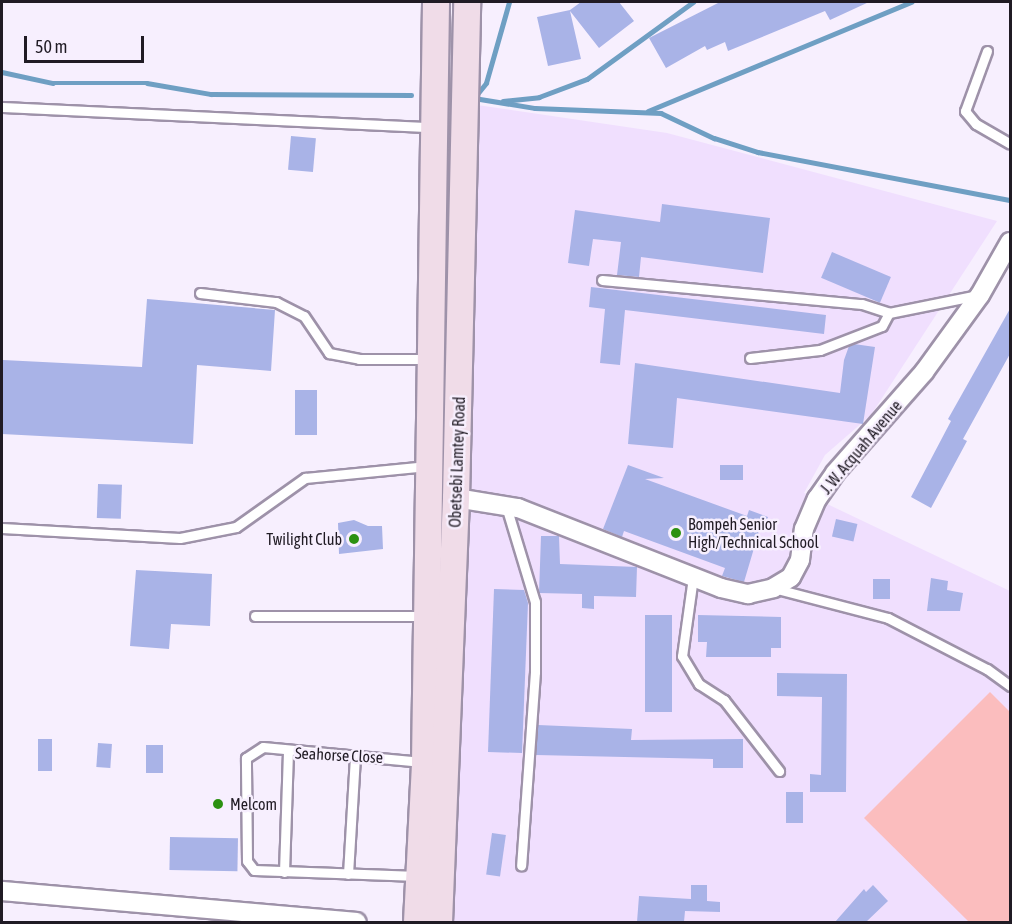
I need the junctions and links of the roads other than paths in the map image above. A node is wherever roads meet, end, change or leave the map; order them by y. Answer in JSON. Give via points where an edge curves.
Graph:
{"nodes":[{"id":1,"x":436,"y":2,"type":"edge"},
{"id":2,"x":467,"y":2,"type":"edge"},
{"id":3,"x":987,"y":51,"type":"dead end"},
{"id":4,"x":2,"y":107,"type":"edge"},
{"id":5,"x":432,"y":127,"type":"junction"},
{"id":6,"x":1011,"y":144,"type":"edge"},
{"id":7,"x":1011,"y":242,"type":"edge"},
{"id":8,"x":602,"y":280,"type":"dead end"},
{"id":9,"x":200,"y":293,"type":"dead end"},
{"id":10,"x":980,"y":295,"type":"junction"},
{"id":11,"x":889,"y":312,"type":"junction"},
{"id":12,"x":750,"y":358,"type":"dead end"},
{"id":13,"x":432,"y":359,"type":"junction"},
{"id":14,"x":430,"y":466,"type":"junction"},
{"id":15,"x":456,"y":498,"type":"junction"},
{"id":16,"x":507,"y":506,"type":"junction"},
{"id":17,"x":2,"y":528,"type":"edge"},
{"id":18,"x":693,"y":577,"type":"junction"},
{"id":19,"x":773,"y":588,"type":"junction"},
{"id":20,"x":255,"y":616,"type":"dead end"},
{"id":21,"x":427,"y":616,"type":"junction"},
{"id":22,"x":1011,"y":686,"type":"edge"},
{"id":23,"x":288,"y":752,"type":"junction"},
{"id":24,"x":355,"y":755,"type":"junction"},
{"id":25,"x":425,"y":763,"type":"junction"},
{"id":26,"x":779,"y":771,"type":"dead end"},
{"id":27,"x":521,"y":865,"type":"dead end"},
{"id":28,"x":284,"y":872,"type":"junction"},
{"id":29,"x":348,"y":874,"type":"junction"},
{"id":30,"x":419,"y":876,"type":"junction"},
{"id":31,"x":2,"y":891,"type":"edge"},
{"id":32,"x":268,"y":919,"type":"edge"},
{"id":33,"x":357,"y":922,"type":"edge"},
{"id":34,"x":417,"y":922,"type":"edge"},
{"id":35,"x":438,"y":922,"type":"edge"}],
"edges":[{"from":1,"to":5,"type":"main road","name":"Obetsebi Lamtey Road"},
{"from":2,"to":15,"type":"main road","name":"Obetsebi Lamtey Road"},
{"from":3,"to":6,"type":"lane","via":[[965,111],[976,124]]},
{"from":4,"to":5,"type":"lane"},
{"from":5,"to":13,"type":"main road","name":"Obetsebi Lamtey Road"},
{"from":7,"to":10,"type":"street","name":"J. W. Acquah Avenue"},
{"from":8,"to":11,"type":"lane","via":[[862,304]]},
{"from":9,"to":13,"type":"lane","via":[[276,302],[303,316],[329,353],[359,359]]},
{"from":10,"to":11,"type":"lane"},
{"from":10,"to":19,"type":"street","name":"J. W. Acquah Avenue","via":[[924,372],[835,473],[817,499],[804,529],[800,560],[791,577]]},
{"from":11,"to":12,"type":"lane","via":[[882,326],[820,350]]},
{"from":13,"to":14,"type":"main road","name":"Obetsebi Lamtey Road"},
{"from":14,"to":17,"type":"lane","via":[[305,478],[236,527],[180,538]]},
{"from":14,"to":21,"type":"main road","name":"Obetsebi Lamtey Road"},
{"from":15,"to":16,"type":"street"},
{"from":15,"to":35,"type":"main road","name":"Obetsebi Lamtey Road"},
{"from":16,"to":18,"type":"street"},
{"from":16,"to":27,"type":"lane","via":[[535,602],[535,672]]},
{"from":18,"to":19,"type":"street","via":[[748,594]]},
{"from":18,"to":26,"type":"lane","via":[[682,656],[699,684],[724,700]]},
{"from":19,"to":22,"type":"lane","via":[[888,618],[987,669]]},
{"from":20,"to":21,"type":"lane"},
{"from":21,"to":25,"type":"main road","name":"Obetsebi Lamtey Road"},
{"from":23,"to":24,"type":"lane","name":"Seahorse Close"},
{"from":23,"to":28,"type":"lane"},
{"from":23,"to":28,"type":"lane","name":"Seahorse Close","via":[[263,747],[246,758],[247,861],[254,870]]},
{"from":24,"to":25,"type":"lane","name":"Seahorse Close"},
{"from":24,"to":29,"type":"lane"},
{"from":25,"to":30,"type":"main road","name":"Obetsebi Lamtey Road"},
{"from":28,"to":29,"type":"lane"},
{"from":29,"to":30,"type":"lane"},
{"from":30,"to":34,"type":"main road","name":"Obetsebi Lamtey Road"},
{"from":31,"to":32,"type":"street"},
{"from":32,"to":33,"type":"street"}]}
